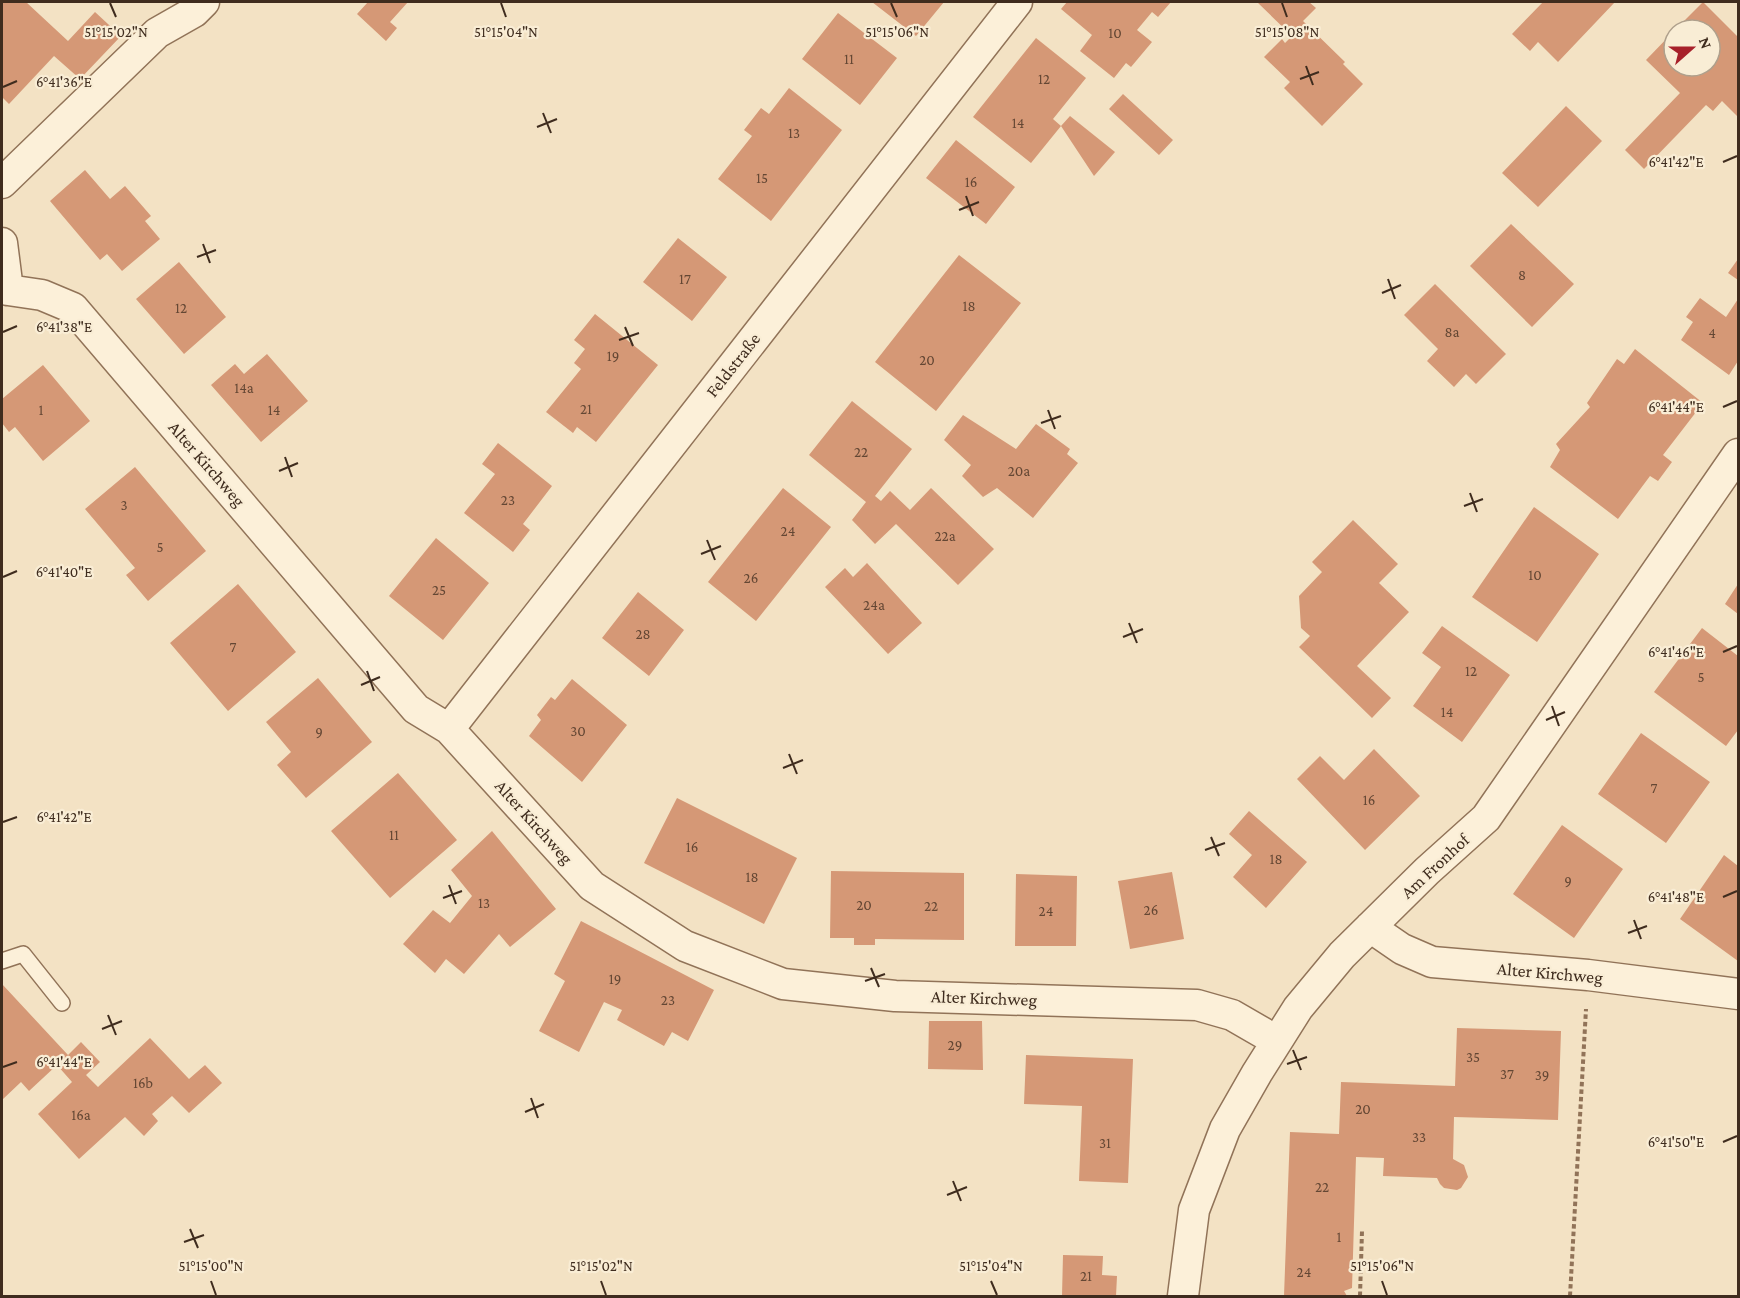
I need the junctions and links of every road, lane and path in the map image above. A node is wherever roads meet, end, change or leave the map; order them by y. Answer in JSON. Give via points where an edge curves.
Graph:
{"nodes":[{"id":1,"x":204,"y":2,"type":"edge"},
{"id":2,"x":1017,"y":2,"type":"edge"},
{"id":3,"x":2,"y":183,"type":"edge"},
{"id":4,"x":2,"y":243,"type":"edge"},
{"id":5,"x":5,"y":293,"type":"edge"},
{"id":6,"x":1738,"y":454,"type":"edge"},
{"id":7,"x":449,"y":729,"type":"junction"},
{"id":8,"x":1370,"y":927,"type":"junction"},
{"id":9,"x":2,"y":960,"type":"edge"},
{"id":10,"x":1587,"y":975,"type":"junction"},
{"id":11,"x":1738,"y":994,"type":"edge"},
{"id":12,"x":62,"y":1003,"type":"dead end"},
{"id":13,"x":1277,"y":1041,"type":"junction"},
{"id":14,"x":1362,"y":1231,"type":"dead end"},
{"id":15,"x":1183,"y":1296,"type":"edge"},
{"id":16,"x":1360,"y":1296,"type":"edge"},
{"id":17,"x":1570,"y":1296,"type":"edge"}],
"edges":[{"from":1,"to":3,"type":"street","via":[[156,33]]},
{"from":2,"to":7,"type":"street","name":"Feldstraße"},
{"from":4,"to":5,"type":"street","name":"Alter Kirchweg"},
{"from":5,"to":7,"type":"street","name":"Alter Kirchweg","via":[[42,296],[73,308],[416,709]]},
{"from":6,"to":8,"type":"street","name":"Am Fronhof","via":[[1486,818]]},
{"from":7,"to":13,"type":"street","name":"Alter Kirchweg","via":[[592,886],[685,946],[783,984],[895,996],[1197,1005],[1232,1015]]},
{"from":8,"to":10,"type":"street","name":"Alter Kirchweg","via":[[1402,949],[1432,962]]},
{"from":8,"to":13,"type":"street","name":"Am Fronhof","via":[[1298,1008]]},
{"from":9,"to":12,"type":"lane","via":[[22,954]]},
{"from":10,"to":11,"type":"street","name":"Alter Kirchweg"},
{"from":10,"to":17,"type":"path"},
{"from":13,"to":15,"type":"street","name":"Am Fronhof","via":[[1226,1129],[1194,1210]]},
{"from":14,"to":16,"type":"path"}]}
